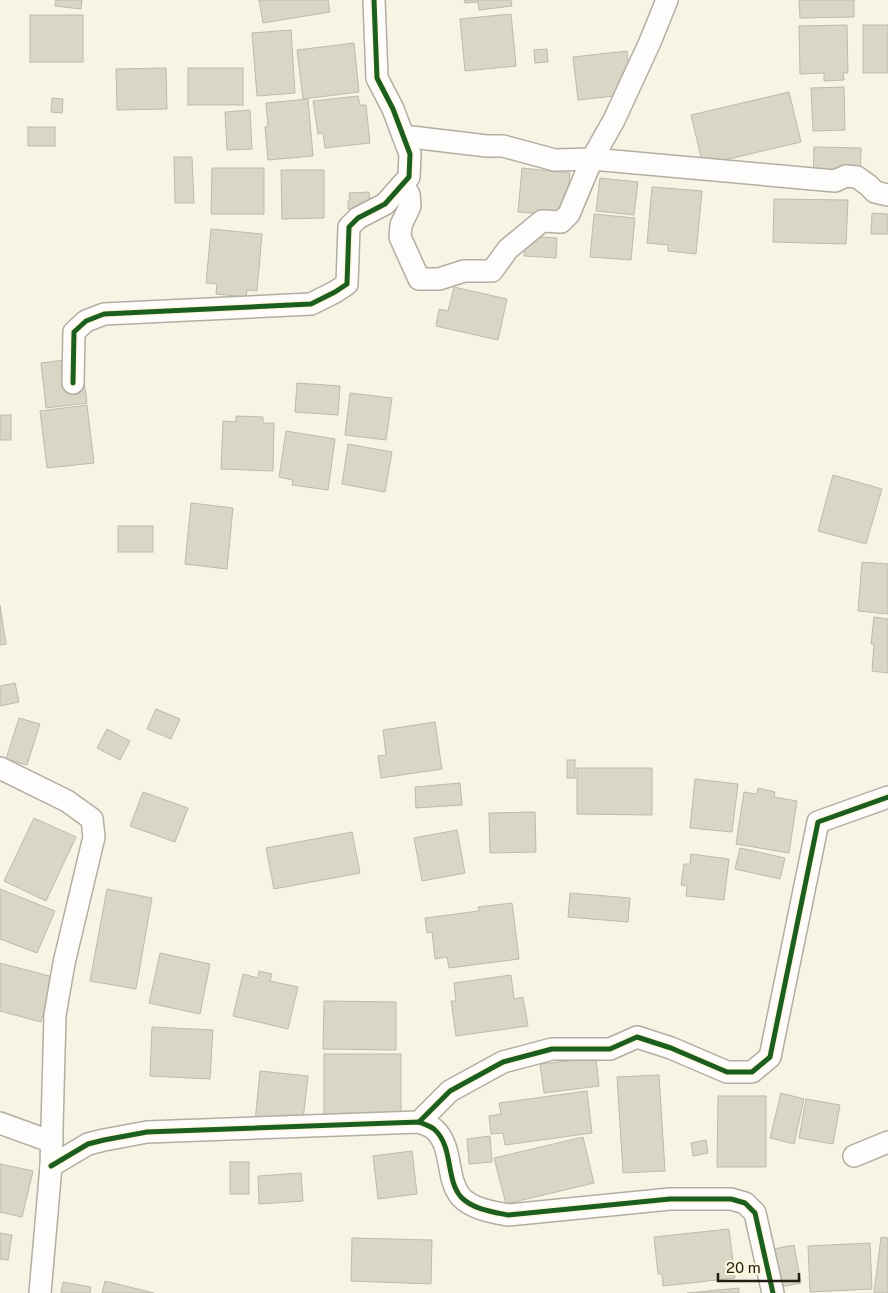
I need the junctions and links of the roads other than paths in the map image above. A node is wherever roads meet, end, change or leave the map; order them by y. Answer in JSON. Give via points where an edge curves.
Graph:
{"nodes":[{"id":1,"x":374,"y":0,"type":"edge"},
{"id":2,"x":666,"y":0,"type":"edge"},
{"id":3,"x":403,"y":136,"type":"junction"},
{"id":4,"x":592,"y":160,"type":"junction"},
{"id":5,"x":402,"y":186,"type":"junction"},
{"id":6,"x":888,"y":195,"type":"edge"},
{"id":7,"x":73,"y":383,"type":"dead end"},
{"id":8,"x":0,"y":768,"type":"edge"},
{"id":9,"x":888,"y":797,"type":"edge"},
{"id":10,"x":0,"y":1122,"type":"edge"},
{"id":11,"x":419,"y":1122,"type":"junction"},
{"id":12,"x":52,"y":1142,"type":"junction"},
{"id":13,"x":888,"y":1142,"type":"edge"},
{"id":14,"x":854,"y":1156,"type":"dead end"},
{"id":15,"x":51,"y":1166,"type":"junction"},
{"id":16,"x":40,"y":1293,"type":"edge"},
{"id":17,"x":773,"y":1293,"type":"edge"}],
"edges":[{"from":1,"to":3,"type":"street","via":[[377,78]]},
{"from":2,"to":4,"type":"street","via":[[618,112]]},
{"from":3,"to":4,"type":"street","via":[[503,146],[555,160]]},
{"from":3,"to":5,"type":"street","via":[[410,154],[409,177]]},
{"from":4,"to":5,"type":"street","via":[[569,214],[560,222],[542,221],[508,249],[492,271],[464,271],[439,279],[419,279],[400,237],[410,206],[409,194]]},
{"from":4,"to":6,"type":"street","via":[[835,181],[846,176],[857,177],[875,192]]},
{"from":5,"to":7,"type":"street","via":[[385,204],[358,218],[349,227],[347,284],[335,292],[311,304],[104,314],[86,321],[74,332]]},
{"from":8,"to":12,"type":"street","via":[[67,800],[92,819],[94,836],[54,1015]]},
{"from":9,"to":11,"type":"street","via":[[818,822],[770,1057],[752,1072],[727,1072],[637,1037],[610,1049],[552,1050],[503,1062],[450,1091]]},
{"from":10,"to":12,"type":"street"},
{"from":11,"to":15,"type":"street","via":[[147,1132],[88,1144]]},
{"from":11,"to":17,"type":"street","via":[[433,1128],[440,1138],[447,1151],[454,1187],[463,1198],[483,1210],[508,1215],[670,1199],[731,1199],[745,1203],[755,1213]]},
{"from":12,"to":15,"type":"street"},
{"from":13,"to":14,"type":"street"},
{"from":15,"to":16,"type":"street"}]}
